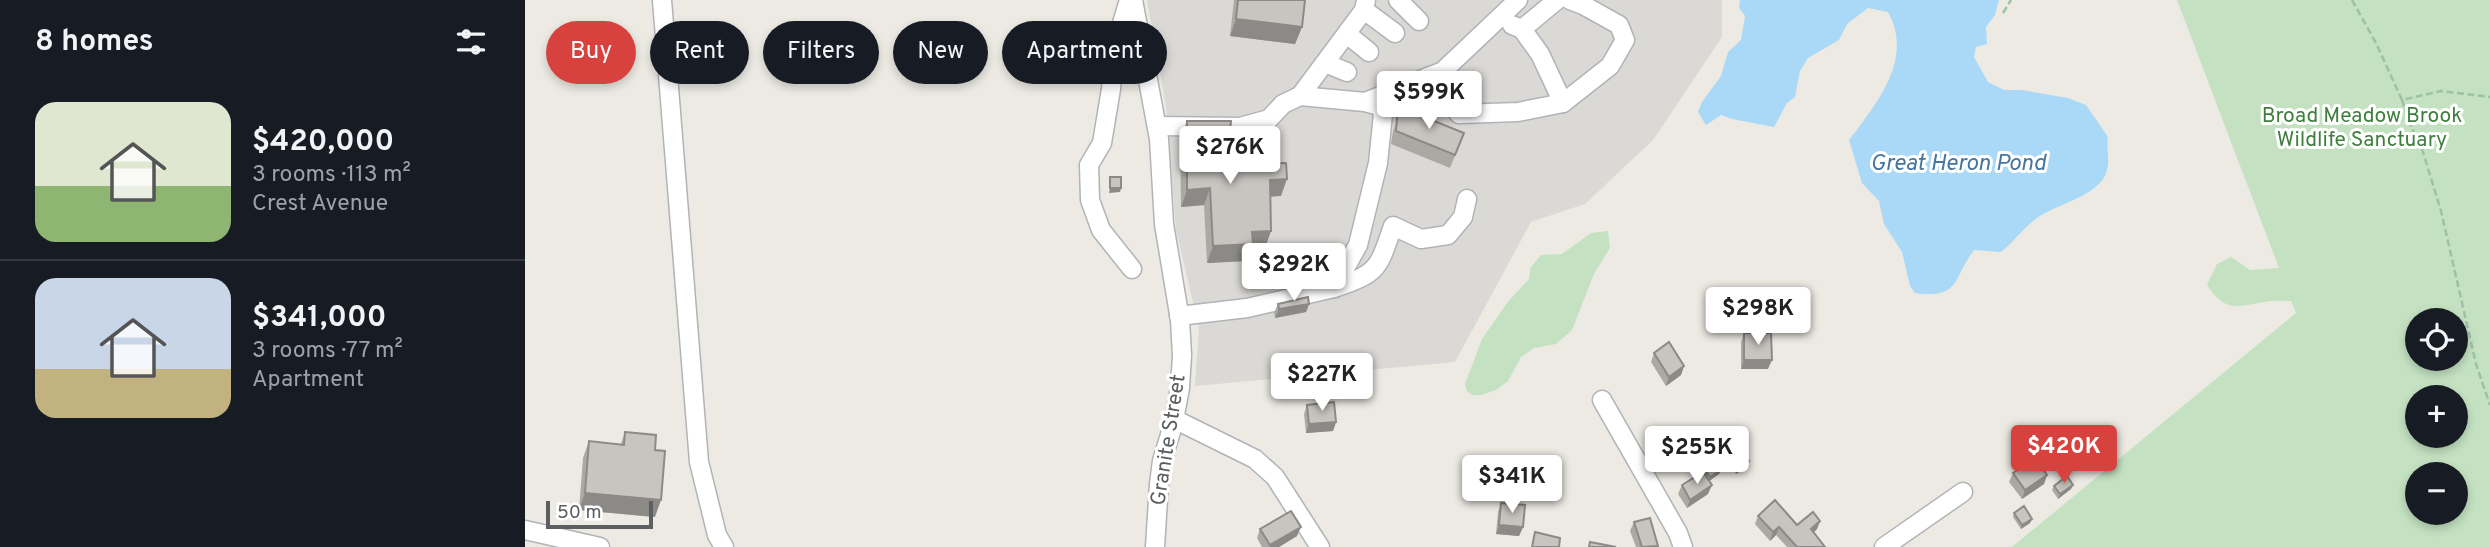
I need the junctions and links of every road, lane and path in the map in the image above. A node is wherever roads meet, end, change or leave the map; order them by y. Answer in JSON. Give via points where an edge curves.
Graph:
{"nodes":[{"id":1,"x":662,"y":0,"type":"edge"},
{"id":2,"x":1131,"y":0,"type":"edge"},
{"id":3,"x":1398,"y":0,"type":"edge"},
{"id":4,"x":1518,"y":0,"type":"edge"},
{"id":5,"x":1557,"y":0,"type":"edge"},
{"id":6,"x":1570,"y":0,"type":"edge"},
{"id":7,"x":2011,"y":0,"type":"edge"},
{"id":8,"x":2352,"y":0,"type":"edge"},
{"id":9,"x":1365,"y":5,"type":"edge"},
{"id":10,"x":2003,"y":13,"type":"dead end"},
{"id":11,"x":1419,"y":21,"type":"dead end"},
{"id":12,"x":1497,"y":21,"type":"junction"},
{"id":13,"x":1522,"y":29,"type":"junction"},
{"id":14,"x":1395,"y":33,"type":"dead end"},
{"id":15,"x":1347,"y":34,"type":"junction"},
{"id":16,"x":1369,"y":52,"type":"dead end"},
{"id":17,"x":1325,"y":63,"type":"junction"},
{"id":18,"x":1347,"y":72,"type":"dead end"},
{"id":19,"x":1428,"y":77,"type":"junction"},
{"id":20,"x":1300,"y":96,"type":"junction"},
{"id":21,"x":2490,"y":97,"type":"edge"},
{"id":22,"x":2402,"y":100,"type":"junction"},
{"id":23,"x":1365,"y":102,"type":"junction"},
{"id":24,"x":1563,"y":103,"type":"junction"},
{"id":25,"x":1157,"y":126,"type":"junction"},
{"id":26,"x":1467,"y":199,"type":"dead end"},
{"id":27,"x":1132,"y":269,"type":"dead end"},
{"id":28,"x":1334,"y":288,"type":"junction"},
{"id":29,"x":1179,"y":316,"type":"junction"},
{"id":30,"x":1602,"y":400,"type":"dead end"},
{"id":31,"x":2490,"y":405,"type":"edge"},
{"id":32,"x":1174,"y":419,"type":"junction"},
{"id":33,"x":1963,"y":492,"type":"dead end"},
{"id":34,"x":525,"y":530,"type":"edge"},
{"id":35,"x":1681,"y":540,"type":"edge"},
{"id":36,"x":1894,"y":545,"type":"edge"},
{"id":37,"x":1320,"y":546,"type":"edge"},
{"id":38,"x":600,"y":547,"type":"edge"},
{"id":39,"x":724,"y":547,"type":"edge"},
{"id":40,"x":1156,"y":547,"type":"edge"}],
"edges":[{"from":1,"to":39,"type":"street","via":[[699,462]]},
{"from":2,"to":25,"type":"street","name":"Granite Street"},
{"from":2,"to":27,"type":"street","via":[[1115,46],[1102,143],[1089,166],[1090,201],[1101,230]]},
{"from":3,"to":11,"type":"street"},
{"from":4,"to":12,"type":"street"},
{"from":5,"to":13,"type":"street"},
{"from":6,"to":24,"type":"street","via":[[1619,25],[1625,40],[1610,66]]},
{"from":7,"to":10,"type":"path"},
{"from":8,"to":22,"type":"path"},
{"from":9,"to":14,"type":"street"},
{"from":9,"to":15,"type":"street"},
{"from":12,"to":13,"type":"street"},
{"from":12,"to":19,"type":"street","via":[[1443,71]]},
{"from":13,"to":24,"type":"street","via":[[1540,54]]},
{"from":15,"to":16,"type":"street"},
{"from":15,"to":17,"type":"street"},
{"from":17,"to":18,"type":"street"},
{"from":17,"to":20,"type":"street"},
{"from":19,"to":23,"type":"street"},
{"from":19,"to":24,"type":"street","via":[[1459,114],[1518,112]]},
{"from":20,"to":23,"type":"street"},
{"from":20,"to":25,"type":"street","via":[[1283,104],[1269,119],[1240,127]]},
{"from":21,"to":22,"type":"path","via":[[2441,91]]},
{"from":22,"to":31,"type":"path","via":[[2441,211],[2476,365]]},
{"from":23,"to":28,"type":"street","via":[[1380,106],[1383,114],[1378,163],[1358,245]]},
{"from":25,"to":29,"type":"street","name":"Granite Street","via":[[1164,224]]},
{"from":26,"to":28,"type":"street","via":[[1463,218],[1448,235],[1420,239],[1393,226],[1380,264],[1361,279]]},
{"from":28,"to":29,"type":"street","via":[[1247,308]]},
{"from":29,"to":32,"type":"street","name":"Granite Street","via":[[1182,355]]},
{"from":30,"to":35,"type":"street"},
{"from":32,"to":37,"type":"street","via":[[1257,461],[1275,477]]},
{"from":32,"to":40,"type":"street","name":"Granite Street","via":[[1162,461]]},
{"from":33,"to":36,"type":"street"},
{"from":34,"to":38,"type":"street"}]}
